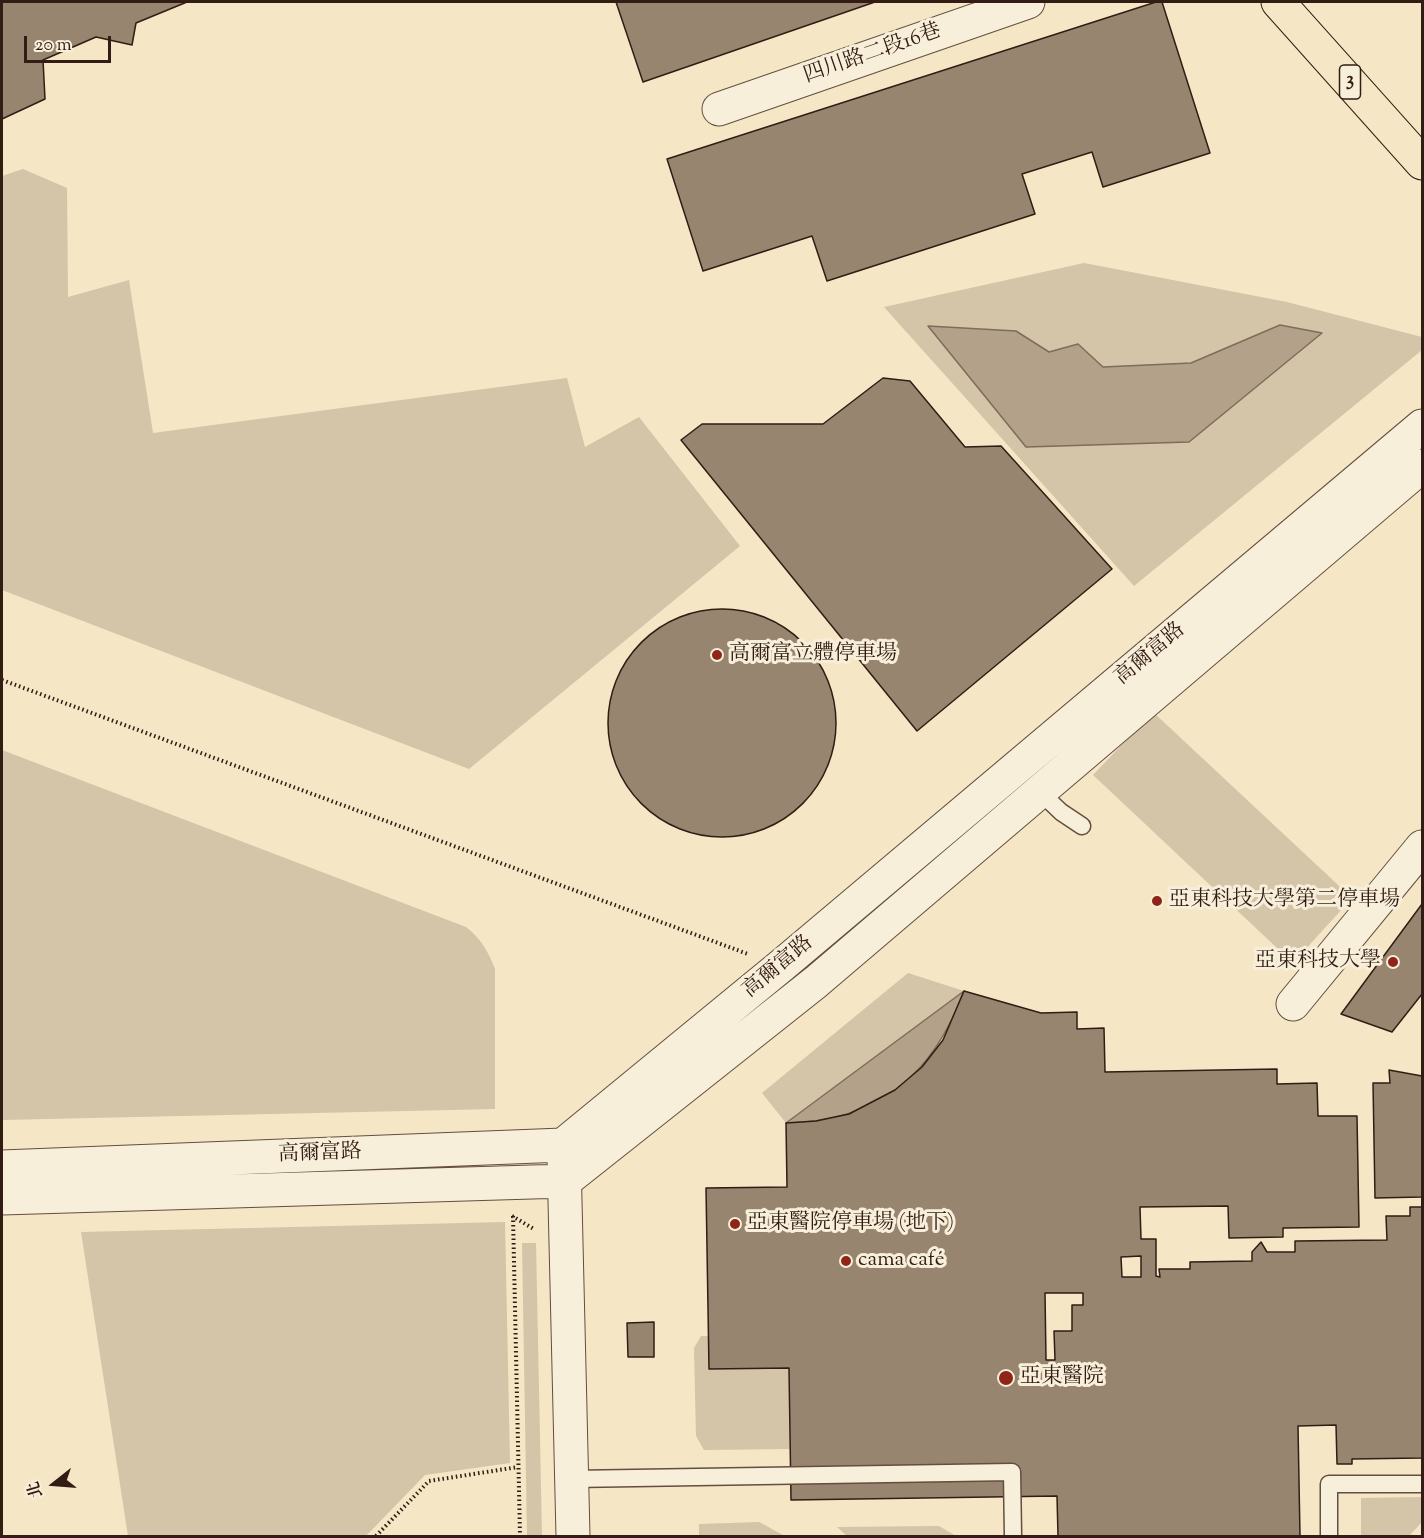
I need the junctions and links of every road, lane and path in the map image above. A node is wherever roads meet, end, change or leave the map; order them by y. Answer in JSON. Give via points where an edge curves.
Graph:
{"nodes":[{"id":1,"x":1028,"y":2,"type":"edge"},
{"id":2,"x":1278,"y":2,"type":"edge"},
{"id":3,"x":719,"y":109,"type":"dead end"},
{"id":4,"x":1422,"y":163,"type":"edge"},
{"id":5,"x":1422,"y":426,"type":"edge"},
{"id":6,"x":1422,"y":466,"type":"edge"},
{"id":7,"x":2,"y":680,"type":"edge"},
{"id":8,"x":1039,"y":790,"type":"junction"},
{"id":9,"x":1082,"y":826,"type":"dead end"},
{"id":10,"x":1422,"y":847,"type":"edge"},
{"id":11,"x":781,"y":966,"type":"junction"},
{"id":12,"x":1293,"y":1004,"type":"dead end"},
{"id":13,"x":563,"y":1145,"type":"junction"},
{"id":14,"x":2,"y":1167,"type":"edge"},
{"id":15,"x":565,"y":1181,"type":"junction"},
{"id":16,"x":2,"y":1198,"type":"edge"},
{"id":17,"x":513,"y":1216,"type":"dead end"},
{"id":18,"x":518,"y":1467,"type":"junction"},
{"id":19,"x":572,"y":1479,"type":"junction"},
{"id":20,"x":1422,"y":1484,"type":"edge"},
{"id":21,"x":376,"y":1536,"type":"edge"},
{"id":22,"x":520,"y":1536,"type":"edge"},
{"id":23,"x":573,"y":1536,"type":"edge"},
{"id":24,"x":1013,"y":1536,"type":"edge"},
{"id":25,"x":1329,"y":1536,"type":"edge"}],
"edges":[{"from":1,"to":3,"type":"street","name":"四川路二段16巷"},
{"from":2,"to":4,"type":"main road","number":"3"},
{"from":5,"to":11,"type":"street","name":"高爾富路"},
{"from":6,"to":8,"type":"street","name":"高爾富路"},
{"from":7,"to":11,"type":"path"},
{"from":8,"to":9,"type":"lane"},
{"from":8,"to":15,"type":"street","name":"高爾富路","via":[[816,982]]},
{"from":10,"to":12,"type":"street"},
{"from":11,"to":13,"type":"street","name":"高爾富路"},
{"from":13,"to":14,"type":"street","name":"高爾富路"},
{"from":13,"to":15,"type":"street"},
{"from":15,"to":16,"type":"street","name":"高爾富路"},
{"from":15,"to":19,"type":"street"},
{"from":17,"to":18,"type":"path"},
{"from":18,"to":21,"type":"path","via":[[429,1481]]},
{"from":18,"to":22,"type":"path"},
{"from":19,"to":23,"type":"street"},
{"from":19,"to":24,"type":"lane","via":[[1012,1472]]},
{"from":20,"to":25,"type":"lane","via":[[1329,1484]]}]}
